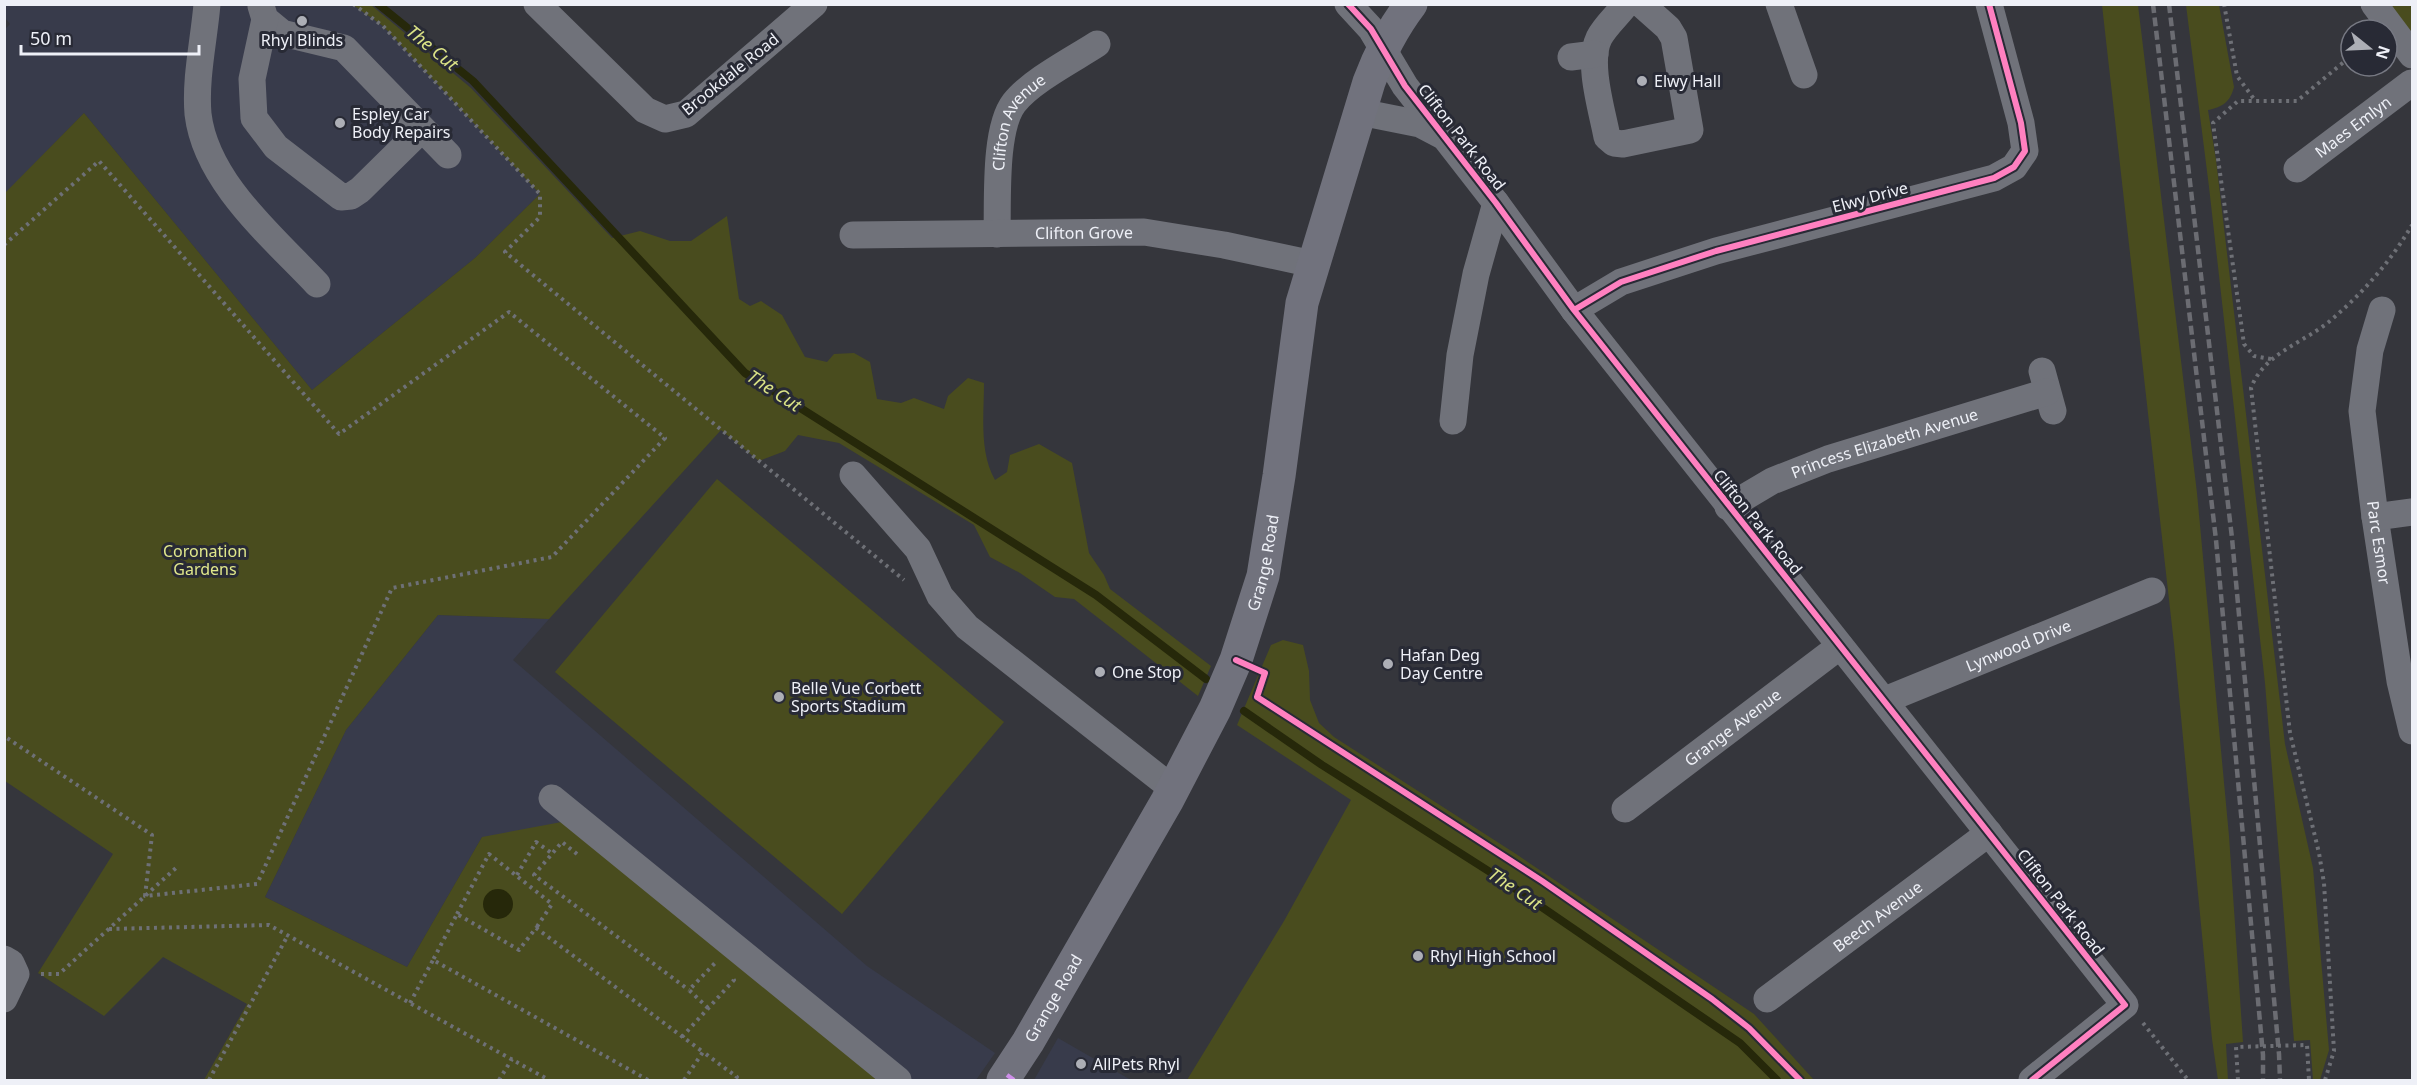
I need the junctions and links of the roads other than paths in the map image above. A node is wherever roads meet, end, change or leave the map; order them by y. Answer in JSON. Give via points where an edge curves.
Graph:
{"nodes":[{"id":1,"x":207,"y":4,"type":"edge"},
{"id":2,"x":537,"y":4,"type":"edge"},
{"id":3,"x":814,"y":4,"type":"edge"},
{"id":4,"x":1348,"y":4,"type":"edge"},
{"id":5,"x":1411,"y":4,"type":"edge"},
{"id":6,"x":1626,"y":4,"type":"edge"},
{"id":7,"x":1641,"y":4,"type":"edge"},
{"id":8,"x":1779,"y":4,"type":"edge"},
{"id":9,"x":1989,"y":4,"type":"edge"},
{"id":10,"x":2374,"y":4,"type":"edge"},
{"id":11,"x":263,"y":12,"type":"edge"},
{"id":12,"x":1097,"y":44,"type":"dead end"},
{"id":13,"x":1383,"y":47,"type":"junction"},
{"id":14,"x":2412,"y":55,"type":"edge"},
{"id":15,"x":1804,"y":75,"type":"dead end"},
{"id":16,"x":2412,"y":82,"type":"edge"},
{"id":17,"x":1359,"y":112,"type":"junction"},
{"id":18,"x":422,"y":129,"type":"junction"},
{"id":19,"x":1442,"y":135,"type":"junction"},
{"id":20,"x":448,"y":155,"type":"dead end"},
{"id":21,"x":2297,"y":169,"type":"dead end"},
{"id":22,"x":1496,"y":203,"type":"junction"},
{"id":23,"x":997,"y":234,"type":"junction"},
{"id":24,"x":853,"y":235,"type":"dead end"},
{"id":25,"x":1313,"y":264,"type":"junction"},
{"id":26,"x":317,"y":285,"type":"dead end"},
{"id":27,"x":1574,"y":310,"type":"junction"},
{"id":28,"x":2382,"y":310,"type":"dead end"},
{"id":29,"x":2047,"y":392,"type":"dead end"},
{"id":30,"x":1453,"y":421,"type":"dead end"},
{"id":31,"x":853,"y":475,"type":"dead end"},
{"id":32,"x":1728,"y":507,"type":"junction"},
{"id":33,"x":2412,"y":512,"type":"edge"},
{"id":34,"x":2375,"y":517,"type":"junction"},
{"id":35,"x":2152,"y":591,"type":"dead end"},
{"id":36,"x":1840,"y":646,"type":"junction"},
{"id":37,"x":1885,"y":700,"type":"junction"},
{"id":38,"x":2412,"y":732,"type":"edge"},
{"id":39,"x":1173,"y":789,"type":"junction"},
{"id":40,"x":552,"y":798,"type":"dead end"},
{"id":41,"x":1625,"y":809,"type":"dead end"},
{"id":42,"x":1989,"y":833,"type":"junction"},
{"id":43,"x":10,"y":966,"type":"edge"},
{"id":44,"x":4,"y":999,"type":"edge"},
{"id":45,"x":1767,"y":999,"type":"dead end"},
{"id":46,"x":898,"y":1080,"type":"edge"},
{"id":47,"x":1003,"y":1080,"type":"edge"},
{"id":48,"x":2032,"y":1080,"type":"edge"}],
"edges":[{"from":1,"to":26,"type":"street","via":[[198,115],[208,153],[233,195]]},
{"from":2,"to":3,"type":"street","name":"Brookdale Road","via":[[645,110],[665,119],[686,114]]},
{"from":4,"to":13,"type":"street","name":"Clifton Park Road"},
{"from":5,"to":13,"type":"main road","name":"Grange Road"},
{"from":6,"to":7,"type":"street","via":[[1583,55],[1596,76],[1607,137],[1623,144],[1699,128],[1674,38]]},
{"from":8,"to":15,"type":"street"},
{"from":9,"to":27,"type":"street","name":"Elwy Drive","via":[[2021,123],[2025,151],[2014,167],[1994,178],[1716,251],[1621,282]]},
{"from":10,"to":14,"type":"street"},
{"from":11,"to":18,"type":"street","via":[[282,33],[344,48]]},
{"from":11,"to":18,"type":"street","via":[[252,79],[254,118],[276,147],[341,197],[360,190]]},
{"from":12,"to":23,"type":"street","name":"Clifton Avenue","via":[[1026,91],[1013,104],[1000,141]]},
{"from":13,"to":17,"type":"main road","name":"Grange Road"},
{"from":13,"to":19,"type":"street","name":"Clifton Park Road"},
{"from":16,"to":21,"type":"street","name":"Maes Emlyn"},
{"from":17,"to":19,"type":"street","via":[[1420,124]]},
{"from":17,"to":25,"type":"main road","name":"Grange Road"},
{"from":18,"to":20,"type":"street"},
{"from":19,"to":22,"type":"street","name":"Clifton Park Road"},
{"from":22,"to":27,"type":"street","name":"Clifton Park Road"},
{"from":22,"to":30,"type":"street","via":[[1476,274],[1460,355]]},
{"from":23,"to":24,"type":"street","name":"Clifton Grove"},
{"from":23,"to":25,"type":"street","name":"Clifton Grove","via":[[1144,232]]},
{"from":25,"to":39,"type":"main road","name":"Grange Road","via":[[1302,303],[1263,576],[1236,660]]},
{"from":27,"to":32,"type":"street","name":"Clifton Park Road"},
{"from":28,"to":34,"type":"street","name":"Parc Esmor","via":[[2359,348]]},
{"from":29,"to":32,"type":"street","name":"Princess Elizabeth Avenue","via":[[1828,459],[1772,481]]},
{"from":31,"to":39,"type":"street","via":[[918,549],[940,596],[955,615]]},
{"from":32,"to":36,"type":"street","name":"Clifton Park Road"},
{"from":33,"to":34,"type":"street"},
{"from":34,"to":38,"type":"street","name":"Parc Esmor","via":[[2400,681]]},
{"from":35,"to":37,"type":"street","name":"Lynwood Drive"},
{"from":36,"to":37,"type":"street","name":"Clifton Park Road"},
{"from":36,"to":41,"type":"street","name":"Grange Avenue"},
{"from":37,"to":42,"type":"street","name":"Clifton Park Road"},
{"from":39,"to":47,"type":"main road","name":"Grange Road"},
{"from":40,"to":46,"type":"street"},
{"from":42,"to":45,"type":"street","name":"Beech Avenue"},
{"from":42,"to":48,"type":"street","name":"Clifton Park Road","via":[[2125,1005]]},
{"from":43,"to":44,"type":"street"}]}
